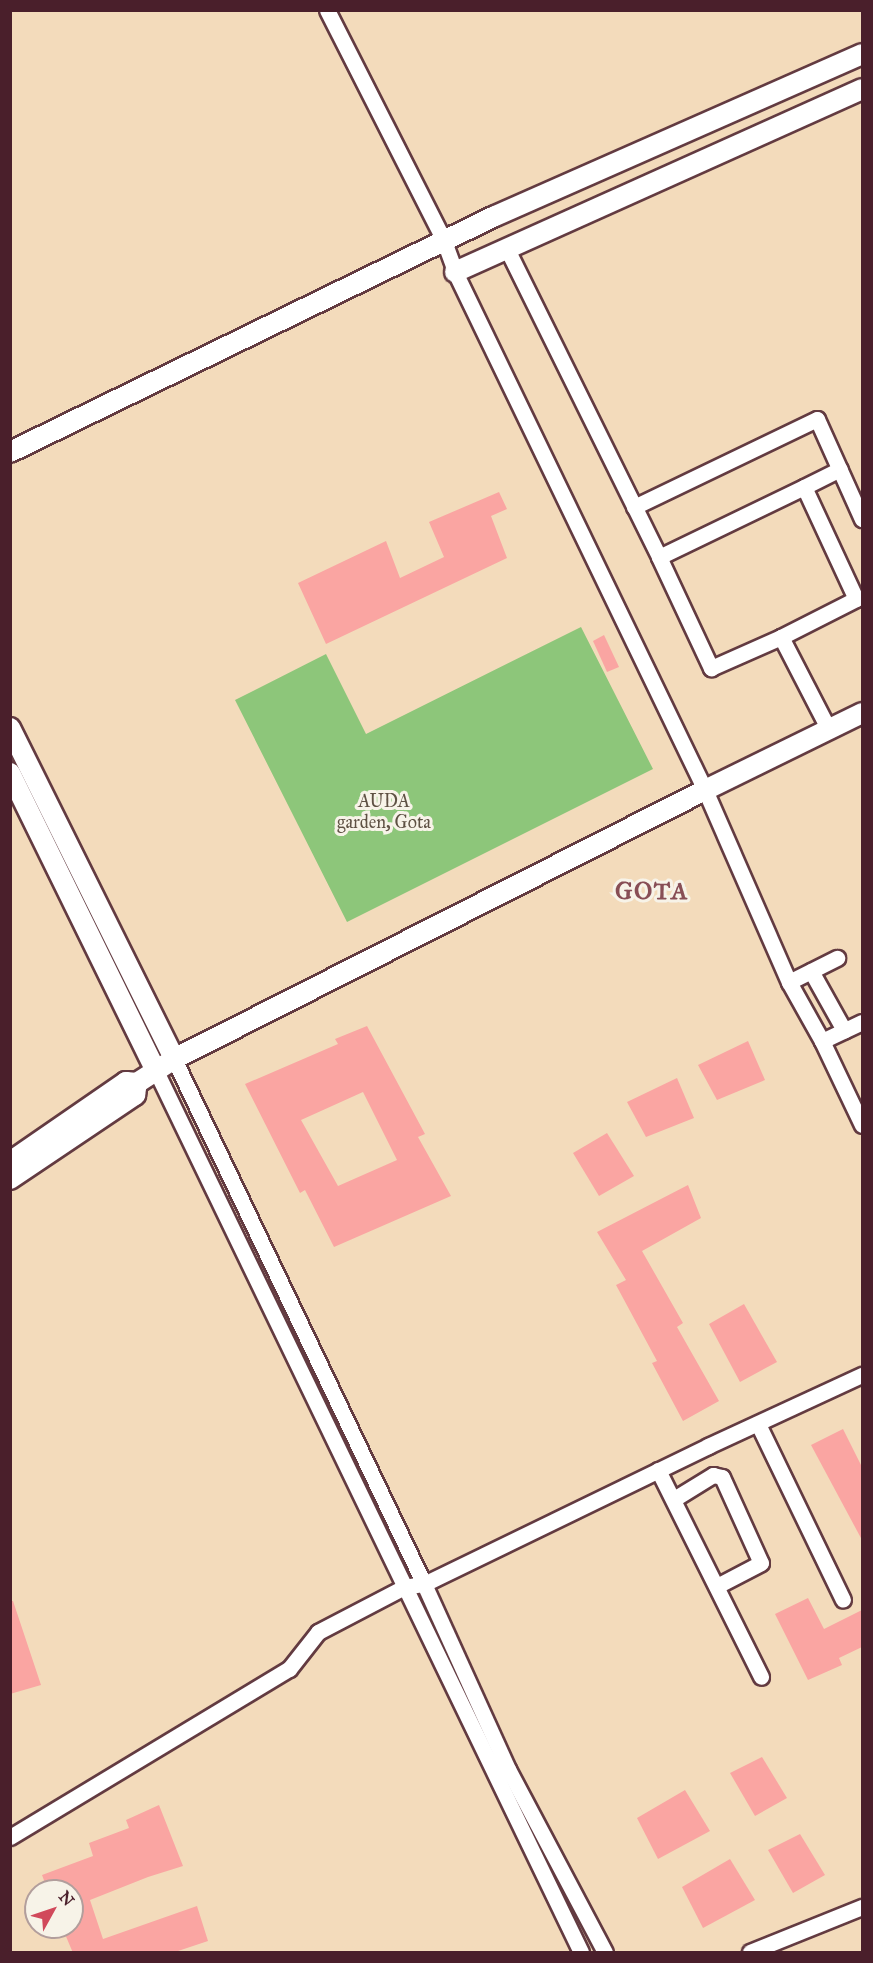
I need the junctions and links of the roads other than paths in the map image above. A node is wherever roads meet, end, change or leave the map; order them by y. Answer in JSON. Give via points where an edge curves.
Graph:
{"nodes":[{"id":1,"x":327,"y":10,"type":"edge"},
{"id":2,"x":862,"y":54,"type":"edge"},
{"id":3,"x":862,"y":89,"type":"edge"},
{"id":4,"x":444,"y":241,"type":"junction"},
{"id":5,"x":507,"y":249,"type":"junction"},
{"id":6,"x":455,"y":272,"type":"junction"},
{"id":7,"x":10,"y":452,"type":"edge"},
{"id":8,"x":840,"y":469,"type":"junction"},
{"id":9,"x":804,"y":487,"type":"junction"},
{"id":10,"x":634,"y":507,"type":"junction"},
{"id":11,"x":862,"y":519,"type":"edge"},
{"id":12,"x":659,"y":557,"type":"junction"},
{"id":13,"x":859,"y":598,"type":"edge"},
{"id":14,"x":781,"y":637,"type":"junction"},
{"id":15,"x":862,"y":713,"type":"edge"},
{"id":16,"x":10,"y":728,"type":"edge"},
{"id":17,"x":829,"y":730,"type":"junction"},
{"id":18,"x":10,"y":773,"type":"edge"},
{"id":19,"x":705,"y":790,"type":"junction"},
{"id":20,"x":837,"y":958,"type":"dead end"},
{"id":21,"x":811,"y":971,"type":"junction"},
{"id":22,"x":789,"y":982,"type":"junction"},
{"id":23,"x":862,"y":1022,"type":"edge"},
{"id":24,"x":844,"y":1030,"type":"junction"},
{"id":25,"x":822,"y":1041,"type":"junction"},
{"id":26,"x":174,"y":1059,"type":"junction"},
{"id":27,"x":156,"y":1071,"type":"junction"},
{"id":28,"x":137,"y":1083,"type":"junction"},
{"id":29,"x":862,"y":1125,"type":"edge"},
{"id":30,"x":10,"y":1162,"type":"edge"},
{"id":31,"x":10,"y":1179,"type":"edge"},
{"id":32,"x":862,"y":1375,"type":"edge"},
{"id":33,"x":758,"y":1424,"type":"junction"},
{"id":34,"x":658,"y":1470,"type":"junction"},
{"id":35,"x":674,"y":1499,"type":"junction"},
{"id":36,"x":424,"y":1584,"type":"junction"},
{"id":37,"x":717,"y":1586,"type":"junction"},
{"id":38,"x":404,"y":1587,"type":"junction"},
{"id":39,"x":843,"y":1600,"type":"dead end"},
{"id":40,"x":761,"y":1677,"type":"dead end"},
{"id":41,"x":10,"y":1837,"type":"edge"},
{"id":42,"x":862,"y":1907,"type":"edge"},
{"id":43,"x":581,"y":1953,"type":"edge"},
{"id":44,"x":605,"y":1953,"type":"edge"},
{"id":45,"x":750,"y":1953,"type":"edge"}],
"edges":[{"from":1,"to":4,"type":"street"},
{"from":2,"to":4,"type":"street"},
{"from":3,"to":5,"type":"street"},
{"from":4,"to":6,"type":"street"},
{"from":4,"to":7,"type":"street"},
{"from":5,"to":6,"type":"street"},
{"from":5,"to":10,"type":"street"},
{"from":6,"to":19,"type":"street"},
{"from":8,"to":9,"type":"street"},
{"from":8,"to":10,"type":"street","via":[[817,419]]},
{"from":8,"to":11,"type":"street"},
{"from":9,"to":12,"type":"street"},
{"from":9,"to":13,"type":"street"},
{"from":10,"to":12,"type":"street"},
{"from":12,"to":14,"type":"street","via":[[711,668]]},
{"from":13,"to":14,"type":"street"},
{"from":14,"to":17,"type":"street"},
{"from":15,"to":17,"type":"street"},
{"from":16,"to":26,"type":"street"},
{"from":17,"to":19,"type":"street"},
{"from":18,"to":27,"type":"street"},
{"from":19,"to":22,"type":"street"},
{"from":19,"to":26,"type":"street"},
{"from":20,"to":21,"type":"street"},
{"from":21,"to":22,"type":"street"},
{"from":21,"to":24,"type":"street"},
{"from":22,"to":25,"type":"street"},
{"from":23,"to":24,"type":"street"},
{"from":24,"to":25,"type":"street"},
{"from":25,"to":29,"type":"street"},
{"from":26,"to":27,"type":"street"},
{"from":26,"to":36,"type":"street"},
{"from":27,"to":28,"type":"street"},
{"from":27,"to":38,"type":"street"},
{"from":28,"to":30,"type":"street","via":[[126,1082]]},
{"from":28,"to":31,"type":"street","via":[[135,1095]]},
{"from":32,"to":33,"type":"street"},
{"from":33,"to":34,"type":"street"},
{"from":33,"to":39,"type":"street"},
{"from":34,"to":35,"type":"street"},
{"from":34,"to":36,"type":"street"},
{"from":35,"to":37,"type":"street"},
{"from":35,"to":37,"type":"street","via":[[713,1475],[722,1477],[761,1563]]},
{"from":36,"to":38,"type":"street"},
{"from":36,"to":44,"type":"street","via":[[508,1769]]},
{"from":37,"to":40,"type":"street"},
{"from":38,"to":41,"type":"street","via":[[318,1632],[289,1669]]},
{"from":38,"to":43,"type":"street"},
{"from":42,"to":45,"type":"street"}]}
